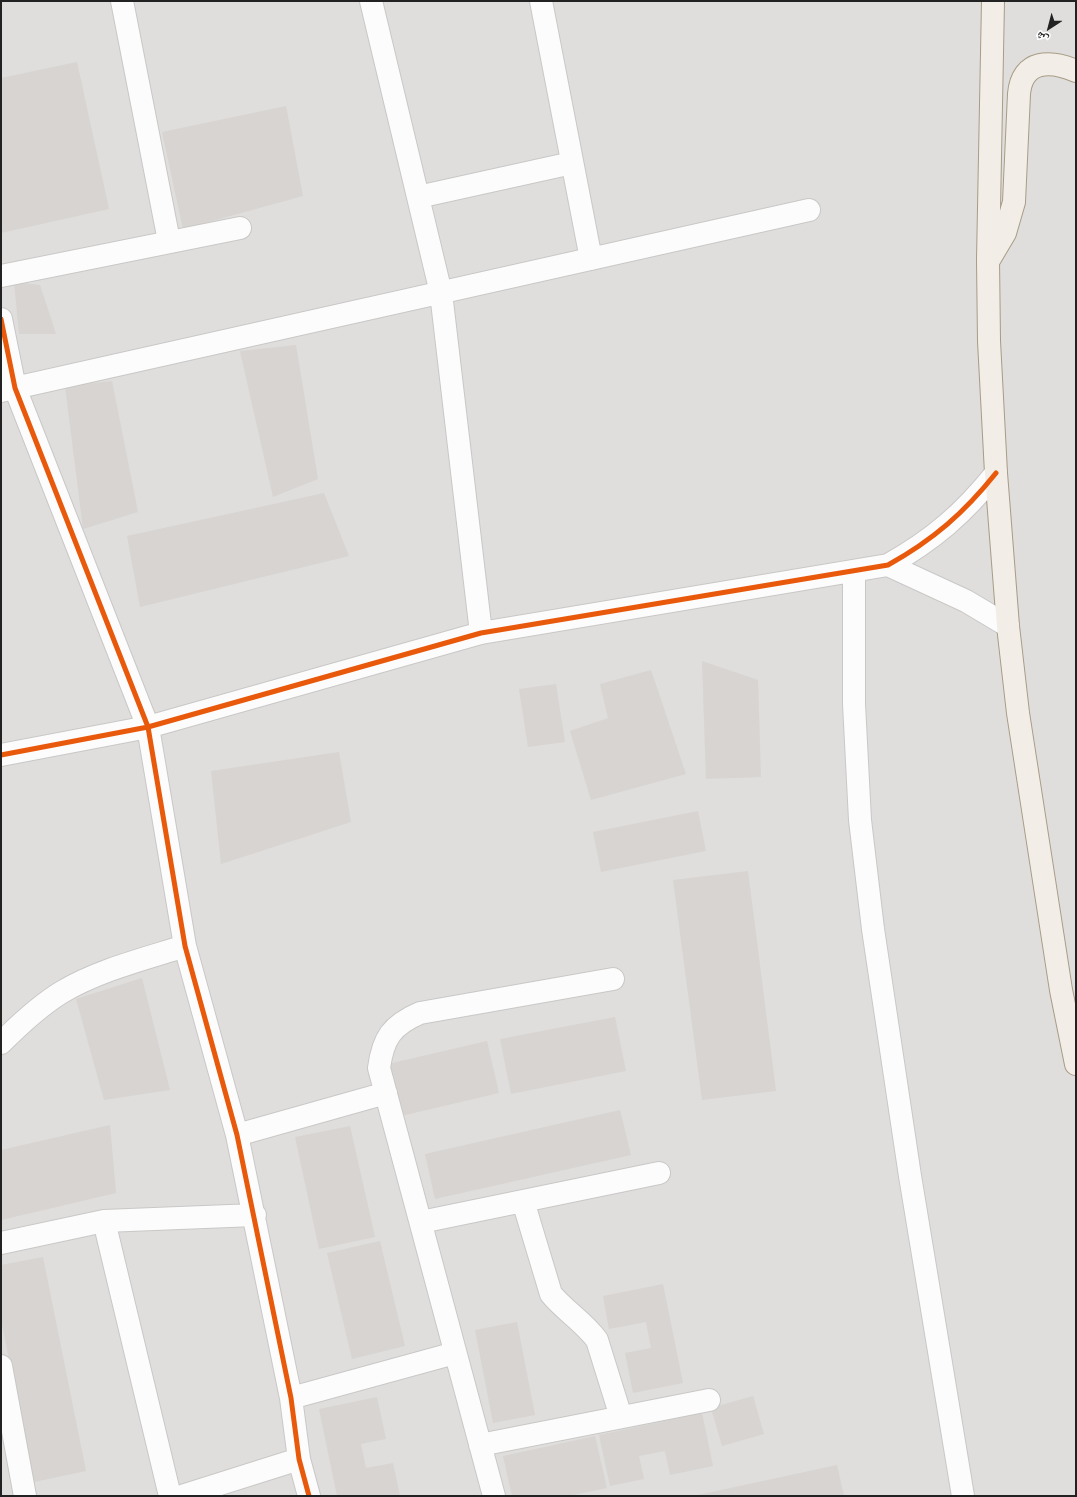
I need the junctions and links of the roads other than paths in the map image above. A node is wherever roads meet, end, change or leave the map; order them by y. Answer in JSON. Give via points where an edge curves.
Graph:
{"nodes":[{"id":1,"x":122,"y":1,"type":"edge"},
{"id":2,"x":371,"y":1,"type":"edge"},
{"id":3,"x":540,"y":1,"type":"edge"},
{"id":4,"x":993,"y":1,"type":"edge"},
{"id":5,"x":1076,"y":71,"type":"edge"},
{"id":6,"x":572,"y":162,"type":"junction"},
{"id":7,"x":418,"y":197,"type":"junction"},
{"id":8,"x":809,"y":210,"type":"dead end"},
{"id":9,"x":240,"y":228,"type":"dead end"},
{"id":10,"x":169,"y":241,"type":"junction"},
{"id":11,"x":591,"y":259,"type":"junction"},
{"id":12,"x":988,"y":260,"type":"junction"},
{"id":13,"x":1,"y":276,"type":"edge"},
{"id":14,"x":441,"y":293,"type":"junction"},
{"id":15,"x":1,"y":319,"type":"edge"},
{"id":16,"x":8,"y":390,"type":"edge"},
{"id":17,"x":996,"y":473,"type":"junction"},
{"id":18,"x":888,"y":565,"type":"junction"},
{"id":19,"x":854,"y":572,"type":"junction"},
{"id":20,"x":1008,"y":626,"type":"junction"},
{"id":21,"x":481,"y":633,"type":"junction"},
{"id":22,"x":148,"y":727,"type":"junction"},
{"id":23,"x":1,"y":755,"type":"edge"},
{"id":24,"x":185,"y":946,"type":"junction"},
{"id":25,"x":613,"y":979,"type":"dead end"},
{"id":26,"x":1,"y":1043,"type":"edge"},
{"id":27,"x":1076,"y":1064,"type":"edge"},
{"id":28,"x":386,"y":1093,"type":"junction"},
{"id":29,"x":237,"y":1135,"type":"junction"},
{"id":30,"x":659,"y":1173,"type":"dead end"},
{"id":31,"x":524,"y":1200,"type":"junction"},
{"id":32,"x":255,"y":1215,"type":"junction"},
{"id":33,"x":104,"y":1220,"type":"junction"},
{"id":34,"x":420,"y":1222,"type":"junction"},
{"id":35,"x":1,"y":1243,"type":"edge"},
{"id":36,"x":455,"y":1354,"type":"junction"},
{"id":37,"x":1,"y":1366,"type":"edge"},
{"id":38,"x":291,"y":1398,"type":"junction"},
{"id":39,"x":709,"y":1400,"type":"dead end"},
{"id":40,"x":622,"y":1417,"type":"junction"},
{"id":41,"x":480,"y":1445,"type":"junction"},
{"id":42,"x":299,"y":1459,"type":"junction"},
{"id":43,"x":25,"y":1496,"type":"edge"},
{"id":44,"x":170,"y":1496,"type":"edge"},
{"id":45,"x":182,"y":1496,"type":"edge"},
{"id":46,"x":309,"y":1496,"type":"edge"},
{"id":47,"x":494,"y":1496,"type":"edge"},
{"id":48,"x":963,"y":1496,"type":"edge"}],
"edges":[{"from":1,"to":10,"type":"street"},
{"from":2,"to":7,"type":"street"},
{"from":3,"to":6,"type":"street"},
{"from":4,"to":12,"type":"main road"},
{"from":5,"to":12,"type":"main road","via":[[1063,66],[1040,64],[1026,72],[1022,79],[1019,94],[1014,202],[1005,233]]},
{"from":6,"to":7,"type":"street"},
{"from":6,"to":11,"type":"street"},
{"from":7,"to":14,"type":"street"},
{"from":8,"to":11,"type":"street"},
{"from":9,"to":10,"type":"street"},
{"from":10,"to":13,"type":"street"},
{"from":11,"to":14,"type":"street"},
{"from":12,"to":17,"type":"main road","via":[[989,341]]},
{"from":14,"to":16,"type":"street"},
{"from":14,"to":21,"type":"street"},
{"from":15,"to":16,"type":"street"},
{"from":16,"to":22,"type":"street"},
{"from":17,"to":18,"type":"street","via":[[958,516],[937,534]]},
{"from":17,"to":20,"type":"main road"},
{"from":18,"to":19,"type":"street"},
{"from":18,"to":20,"type":"street","via":[[966,601]]},
{"from":19,"to":21,"type":"street"},
{"from":19,"to":48,"type":"street","via":[[854,704],[861,827],[873,929],[910,1176]]},
{"from":20,"to":27,"type":"main road","via":[[1018,713],[1059,983]]},
{"from":21,"to":22,"type":"street"},
{"from":22,"to":23,"type":"street"},
{"from":22,"to":24,"type":"street"},
{"from":24,"to":26,"type":"street","via":[[89,978],[62,992],[37,1010]]},
{"from":24,"to":29,"type":"street"},
{"from":25,"to":28,"type":"street","via":[[420,1013],[403,1020],[390,1033],[381,1050],[379,1068]]},
{"from":28,"to":29,"type":"street"},
{"from":28,"to":34,"type":"street"},
{"from":29,"to":32,"type":"street"},
{"from":30,"to":31,"type":"street"},
{"from":31,"to":34,"type":"street"},
{"from":31,"to":40,"type":"street","via":[[551,1294],[597,1340]]},
{"from":32,"to":33,"type":"street"},
{"from":32,"to":38,"type":"street"},
{"from":33,"to":35,"type":"street"},
{"from":33,"to":44,"type":"street"},
{"from":34,"to":36,"type":"street"},
{"from":36,"to":38,"type":"street"},
{"from":36,"to":41,"type":"street"},
{"from":37,"to":43,"type":"street"},
{"from":38,"to":42,"type":"street"},
{"from":39,"to":40,"type":"street"},
{"from":40,"to":41,"type":"street"},
{"from":41,"to":47,"type":"street"},
{"from":42,"to":45,"type":"street"},
{"from":42,"to":46,"type":"street"}]}
